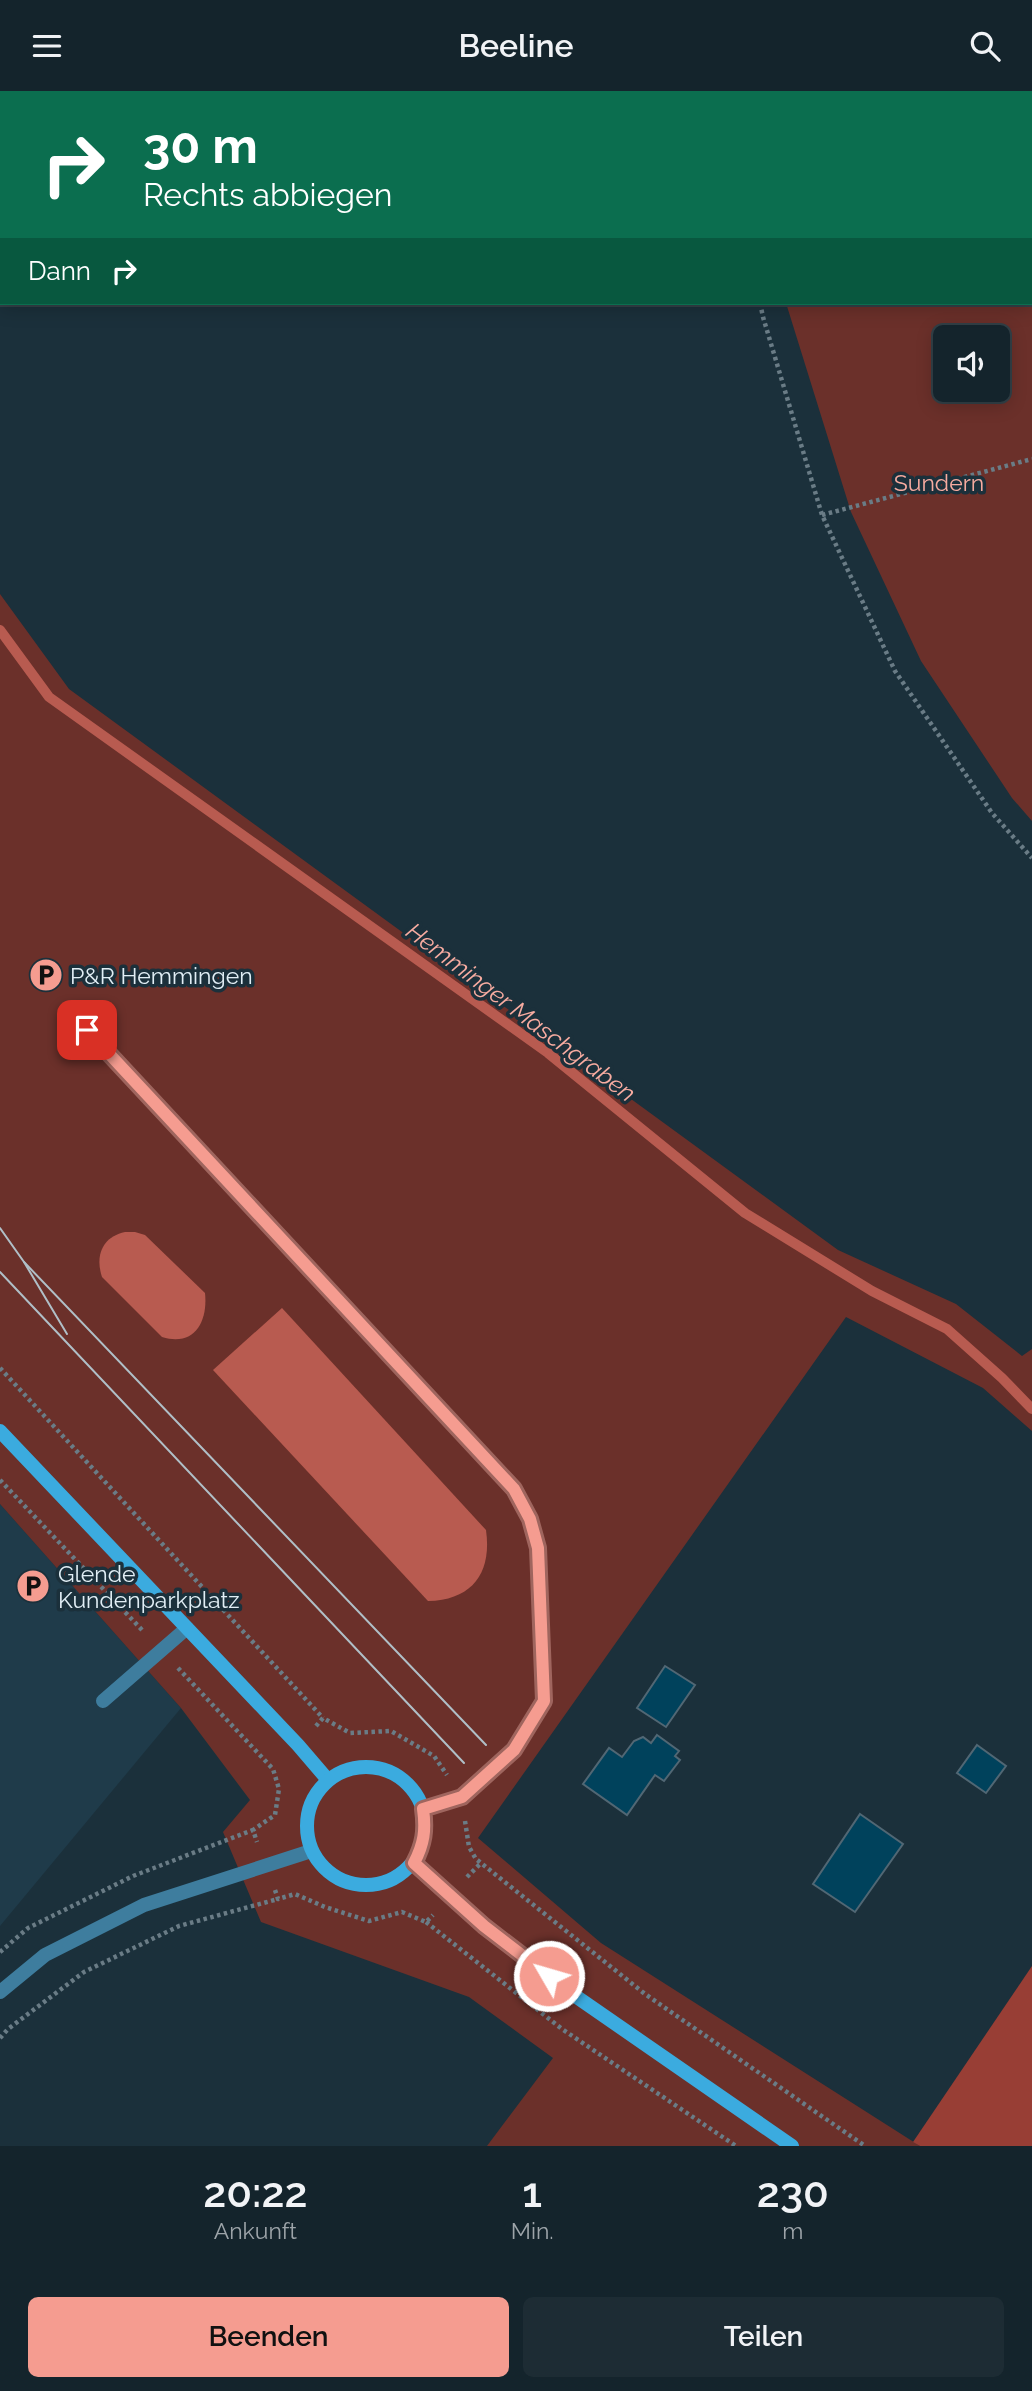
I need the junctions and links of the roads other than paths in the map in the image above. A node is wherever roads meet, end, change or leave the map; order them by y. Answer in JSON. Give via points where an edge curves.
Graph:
{"nodes":[{"id":1,"x":68,"y":1010,"type":"dead end"},
{"id":2,"x":0,"y":1431,"type":"edge"},
{"id":3,"x":187,"y":1628,"type":"junction"},
{"id":4,"x":103,"y":1701,"type":"dead end"},
{"id":5,"x":328,"y":1780,"type":"junction"},
{"id":6,"x":423,"y":1809,"type":"junction"},
{"id":7,"x":311,"y":1851,"type":"junction"},
{"id":8,"x":414,"y":1863,"type":"junction"},
{"id":9,"x":0,"y":1992,"type":"edge"},
{"id":10,"x":792,"y":2146,"type":"edge"}],
"edges":[{"from":1,"to":6,"type":"street","via":[[514,1489],[530,1519],[538,1548],[544,1701],[514,1750],[462,1797]]},
{"from":2,"to":3,"type":"street"},
{"from":3,"to":4,"type":"street"},
{"from":3,"to":5,"type":"street"},
{"from":5,"to":6,"type":"street","via":[[363,1766],[383,1769],[414,1791]]},
{"from":5,"to":7,"type":"street","via":[[309,1806],[306,1830]]},
{"from":6,"to":8,"type":"street","via":[[426,1827]]},
{"from":7,"to":8,"type":"street","via":[[326,1872],[348,1884],[372,1886],[396,1879]]},
{"from":7,"to":9,"type":"street","via":[[144,1905],[45,1955]]},
{"from":8,"to":10,"type":"street","via":[[484,1926],[570,1993]]}]}
